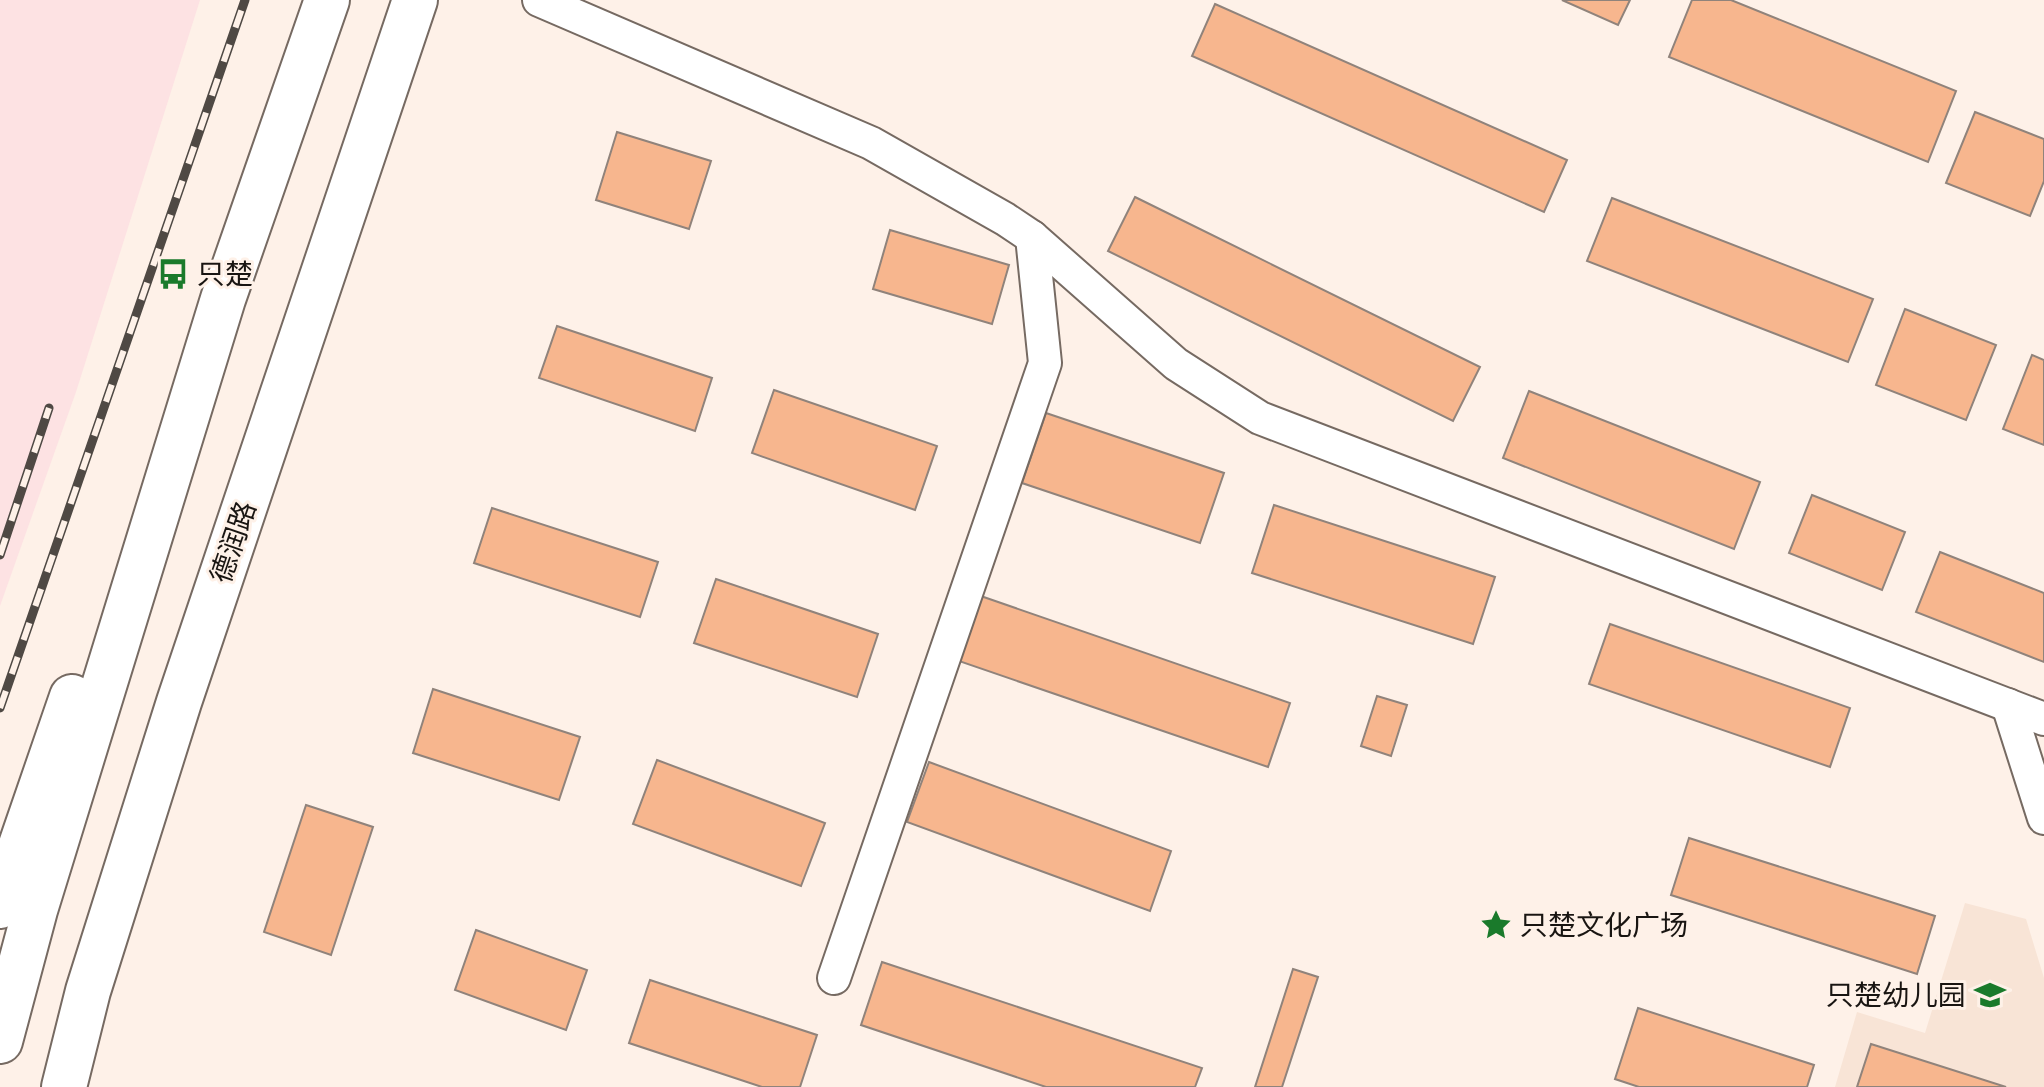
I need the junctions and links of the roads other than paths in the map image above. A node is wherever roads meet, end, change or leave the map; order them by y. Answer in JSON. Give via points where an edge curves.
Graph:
{"nodes":[{"id":1,"x":327,"y":0,"type":"edge"},
{"id":2,"x":415,"y":0,"type":"edge"},
{"id":3,"x":539,"y":0,"type":"edge"},
{"id":4,"x":1032,"y":237,"type":"junction"},
{"id":5,"x":223,"y":299,"type":"junction"},
{"id":6,"x":178,"y":453,"type":"junction"},
{"id":7,"x":2008,"y":705,"type":"junction"},
{"id":8,"x":2044,"y":719,"type":"edge"},
{"id":9,"x":2044,"y":818,"type":"edge"},
{"id":10,"x":0,"y":906,"type":"edge"},
{"id":11,"x":0,"y":976,"type":"edge"},
{"id":12,"x":834,"y":978,"type":"dead end"},
{"id":13,"x":88,"y":991,"type":"junction"},
{"id":14,"x":0,"y":1041,"type":"edge"},
{"id":15,"x":64,"y":1087,"type":"edge"},
{"id":16,"x":89,"y":1087,"type":"edge"}],
"edges":[{"from":1,"to":5,"type":"main road"},
{"from":2,"to":13,"type":"main road","name":"德润路","via":[[179,702]]},
{"from":3,"to":4,"type":"street","via":[[871,143]]},
{"from":4,"to":7,"type":"street","via":[[1176,364],[1260,418]]},
{"from":4,"to":12,"type":"street","via":[[1045,363]]},
{"from":5,"to":6,"type":"main road"},
{"from":5,"to":10,"type":"main road","via":[[97,624]]},
{"from":6,"to":11,"type":"main road"},
{"from":6,"to":14,"type":"main road","via":[[35,910]]},
{"from":7,"to":8,"type":"street"},
{"from":7,"to":9,"type":"street"},
{"from":13,"to":15,"type":"main road","name":"德润路"},
{"from":13,"to":16,"type":"main road"}]}
